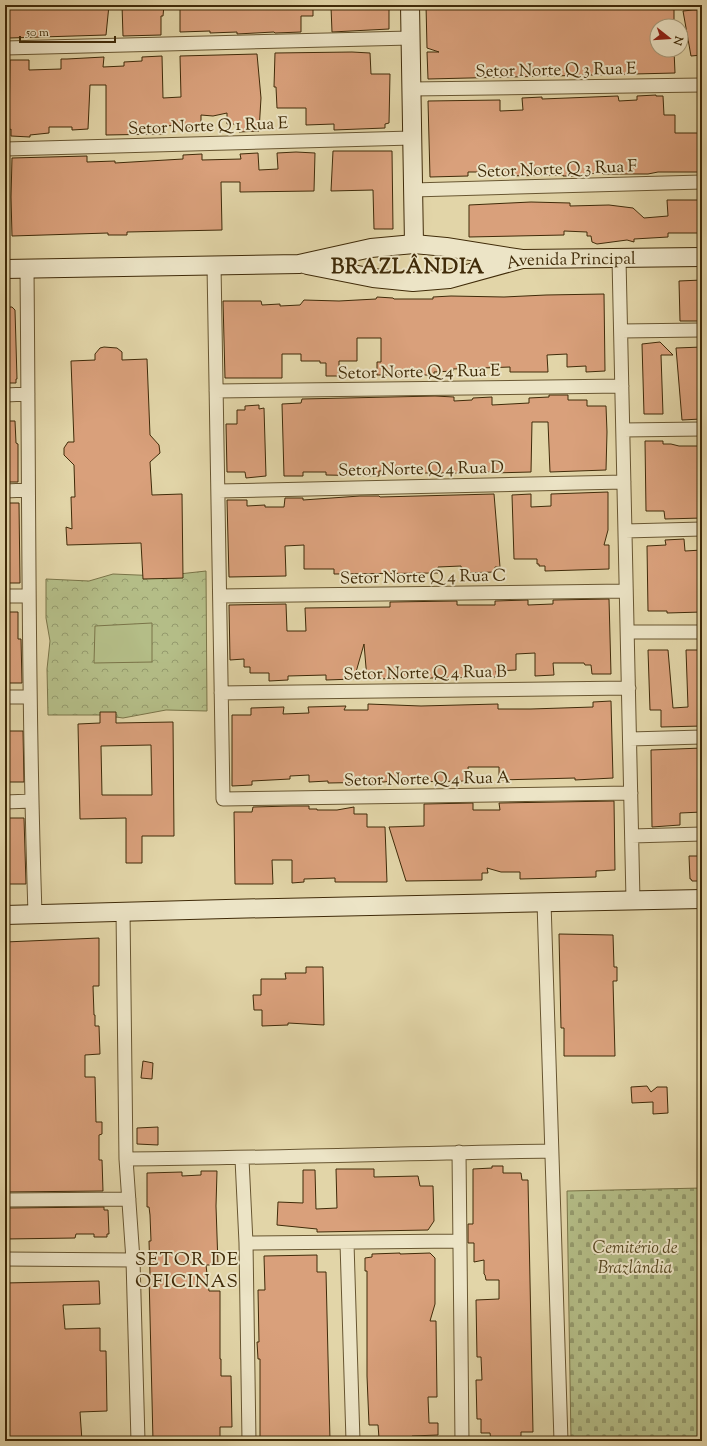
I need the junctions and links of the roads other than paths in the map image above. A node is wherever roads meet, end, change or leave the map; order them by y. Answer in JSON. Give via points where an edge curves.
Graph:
{"nodes":[{"id":1,"x":410,"y":5,"type":"edge"},
{"id":2,"x":411,"y":38,"type":"junction"},
{"id":3,"x":5,"y":48,"type":"edge"},
{"id":4,"x":702,"y":85,"type":"edge"},
{"id":5,"x":411,"y":89,"type":"junction"},
{"id":6,"x":412,"y":138,"type":"junction"},
{"id":7,"x":5,"y":149,"type":"edge"},
{"id":8,"x":702,"y":182,"type":"edge"},
{"id":9,"x":413,"y":190,"type":"junction"},
{"id":10,"x":414,"y":244,"type":"junction"},
{"id":11,"x":446,"y":247,"type":"junction"},
{"id":12,"x":371,"y":248,"type":"junction"},
{"id":13,"x":702,"y":257,"type":"edge"},
{"id":14,"x":522,"y":259,"type":"junction"},
{"id":15,"x":619,"y":259,"type":"junction"},
{"id":16,"x":299,"y":264,"type":"junction"},
{"id":17,"x":214,"y":266,"type":"junction"},
{"id":18,"x":5,"y":269,"type":"edge"},
{"id":19,"x":27,"y":269,"type":"junction"},
{"id":20,"x":373,"y":278,"type":"junction"},
{"id":21,"x":449,"y":279,"type":"junction"},
{"id":22,"x":702,"y":330,"type":"edge"},
{"id":23,"x":621,"y":331,"type":"junction"},
{"id":24,"x":622,"y":386,"type":"junction"},
{"id":25,"x":216,"y":391,"type":"junction"},
{"id":26,"x":5,"y":394,"type":"edge"},
{"id":27,"x":28,"y":394,"type":"junction"},
{"id":28,"x":702,"y":429,"type":"edge"},
{"id":29,"x":623,"y":430,"type":"junction"},
{"id":30,"x":624,"y":482,"type":"junction"},
{"id":31,"x":28,"y":490,"type":"junction"},
{"id":32,"x":5,"y":491,"type":"edge"},
{"id":33,"x":218,"y":491,"type":"junction"},
{"id":34,"x":702,"y":530,"type":"edge"},
{"id":35,"x":625,"y":531,"type":"junction"},
{"id":36,"x":626,"y":591,"type":"junction"},
{"id":37,"x":5,"y":596,"type":"edge"},
{"id":38,"x":29,"y":596,"type":"junction"},
{"id":39,"x":220,"y":596,"type":"junction"},
{"id":40,"x":628,"y":632,"type":"junction"},
{"id":41,"x":702,"y":632,"type":"edge"},
{"id":42,"x":629,"y":688,"type":"junction"},
{"id":43,"x":221,"y":693,"type":"junction"},
{"id":44,"x":5,"y":697,"type":"edge"},
{"id":45,"x":30,"y":697,"type":"junction"},
{"id":46,"x":702,"y":737,"type":"edge"},
{"id":47,"x":630,"y":739,"type":"junction"},
{"id":48,"x":631,"y":793,"type":"junction"},
{"id":49,"x":32,"y":801,"type":"junction"},
{"id":50,"x":5,"y":802,"type":"edge"},
{"id":51,"x":702,"y":834,"type":"edge"},
{"id":52,"x":632,"y":836,"type":"junction"},
{"id":53,"x":702,"y":899,"type":"edge"},
{"id":54,"x":633,"y":900,"type":"junction"},
{"id":55,"x":544,"y":902,"type":"junction"},
{"id":56,"x":123,"y":911,"type":"junction"},
{"id":57,"x":35,"y":914,"type":"junction"},
{"id":58,"x":5,"y":915,"type":"edge"},
{"id":59,"x":551,"y":1151,"type":"junction"},
{"id":60,"x":459,"y":1152,"type":"junction"},
{"id":61,"x":242,"y":1159,"type":"junction"},
{"id":62,"x":126,"y":1160,"type":"junction"},
{"id":63,"x":129,"y":1199,"type":"junction"},
{"id":64,"x":5,"y":1200,"type":"edge"},
{"id":65,"x":460,"y":1241,"type":"junction"},
{"id":66,"x":246,"y":1243,"type":"junction"},
{"id":67,"x":347,"y":1243,"type":"junction"},
{"id":68,"x":5,"y":1258,"type":"edge"},
{"id":69,"x":133,"y":1260,"type":"junction"},
{"id":70,"x":138,"y":1441,"type":"edge"},
{"id":71,"x":248,"y":1441,"type":"edge"},
{"id":72,"x":353,"y":1441,"type":"edge"},
{"id":73,"x":462,"y":1441,"type":"edge"},
{"id":74,"x":561,"y":1441,"type":"edge"}],
"edges":[{"from":1,"to":2,"type":"street"},
{"from":2,"to":3,"type":"street"},
{"from":2,"to":5,"type":"street"},
{"from":4,"to":5,"type":"street","name":"Setor Norte Q 3 Rua E"},
{"from":5,"to":6,"type":"street"},
{"from":6,"to":7,"type":"street","name":"Setor Norte Q 1 Rua E"},
{"from":6,"to":9,"type":"street"},
{"from":8,"to":9,"type":"street","name":"Setor Norte Q 3 Rua F"},
{"from":9,"to":10,"type":"street"},
{"from":10,"to":11,"type":"street"},
{"from":10,"to":12,"type":"street"},
{"from":11,"to":14,"type":"street"},
{"from":11,"to":21,"type":"street","via":[[455,255],[457,262]]},
{"from":12,"to":16,"type":"street"},
{"from":12,"to":20,"type":"street","via":[[364,264],[365,271]]},
{"from":13,"to":15,"type":"street","name":"Avenida Principal"},
{"from":14,"to":15,"type":"street","name":"Avenida Principal"},
{"from":14,"to":21,"type":"street","name":"Avenida Principal"},
{"from":15,"to":23,"type":"street"},
{"from":16,"to":17,"type":"street"},
{"from":16,"to":20,"type":"street","name":"Avenida Principal"},
{"from":17,"to":19,"type":"street"},
{"from":17,"to":25,"type":"street"},
{"from":18,"to":19,"type":"street"},
{"from":19,"to":27,"type":"street"},
{"from":20,"to":21,"type":"street","name":"Avenida Principal","via":[[412,282]]},
{"from":22,"to":23,"type":"street"},
{"from":23,"to":24,"type":"street"},
{"from":24,"to":25,"type":"street","name":"Setor Norte Q 4 Rua E"},
{"from":24,"to":29,"type":"street"},
{"from":25,"to":33,"type":"street"},
{"from":26,"to":27,"type":"street"},
{"from":27,"to":31,"type":"street"},
{"from":28,"to":29,"type":"street"},
{"from":29,"to":30,"type":"street"},
{"from":30,"to":33,"type":"street","name":"Setor Norte Q 4 Rua D"},
{"from":30,"to":35,"type":"street"},
{"from":31,"to":32,"type":"street"},
{"from":31,"to":38,"type":"street"},
{"from":33,"to":39,"type":"street"},
{"from":34,"to":35,"type":"street"},
{"from":35,"to":36,"type":"street"},
{"from":36,"to":39,"type":"street","name":"Setor Norte Q 4 Rua C"},
{"from":36,"to":40,"type":"street"},
{"from":37,"to":38,"type":"street"},
{"from":38,"to":45,"type":"street"},
{"from":39,"to":43,"type":"street"},
{"from":40,"to":41,"type":"street"},
{"from":40,"to":42,"type":"street"},
{"from":42,"to":43,"type":"street","name":"Setor Norte Q 4 Rua B"},
{"from":42,"to":47,"type":"street"},
{"from":43,"to":48,"type":"street","name":"Setor Norte Q 4 Rua A","via":[[223,799]]},
{"from":44,"to":45,"type":"street"},
{"from":45,"to":49,"type":"street"},
{"from":46,"to":47,"type":"street"},
{"from":47,"to":48,"type":"street"},
{"from":48,"to":52,"type":"street"},
{"from":49,"to":50,"type":"street"},
{"from":49,"to":57,"type":"street"},
{"from":51,"to":52,"type":"street"},
{"from":52,"to":54,"type":"street"},
{"from":53,"to":54,"type":"street"},
{"from":54,"to":55,"type":"street"},
{"from":55,"to":56,"type":"street"},
{"from":55,"to":59,"type":"street"},
{"from":56,"to":57,"type":"street"},
{"from":56,"to":62,"type":"street"},
{"from":57,"to":58,"type":"street"},
{"from":59,"to":60,"type":"street"},
{"from":59,"to":74,"type":"street"},
{"from":60,"to":61,"type":"street"},
{"from":60,"to":65,"type":"street"},
{"from":61,"to":62,"type":"street"},
{"from":61,"to":66,"type":"street"},
{"from":62,"to":63,"type":"street"},
{"from":63,"to":64,"type":"street"},
{"from":63,"to":69,"type":"street"},
{"from":65,"to":67,"type":"street"},
{"from":65,"to":73,"type":"street"},
{"from":66,"to":67,"type":"street"},
{"from":66,"to":71,"type":"street"},
{"from":67,"to":72,"type":"street"},
{"from":68,"to":69,"type":"street"},
{"from":69,"to":70,"type":"street"}]}
